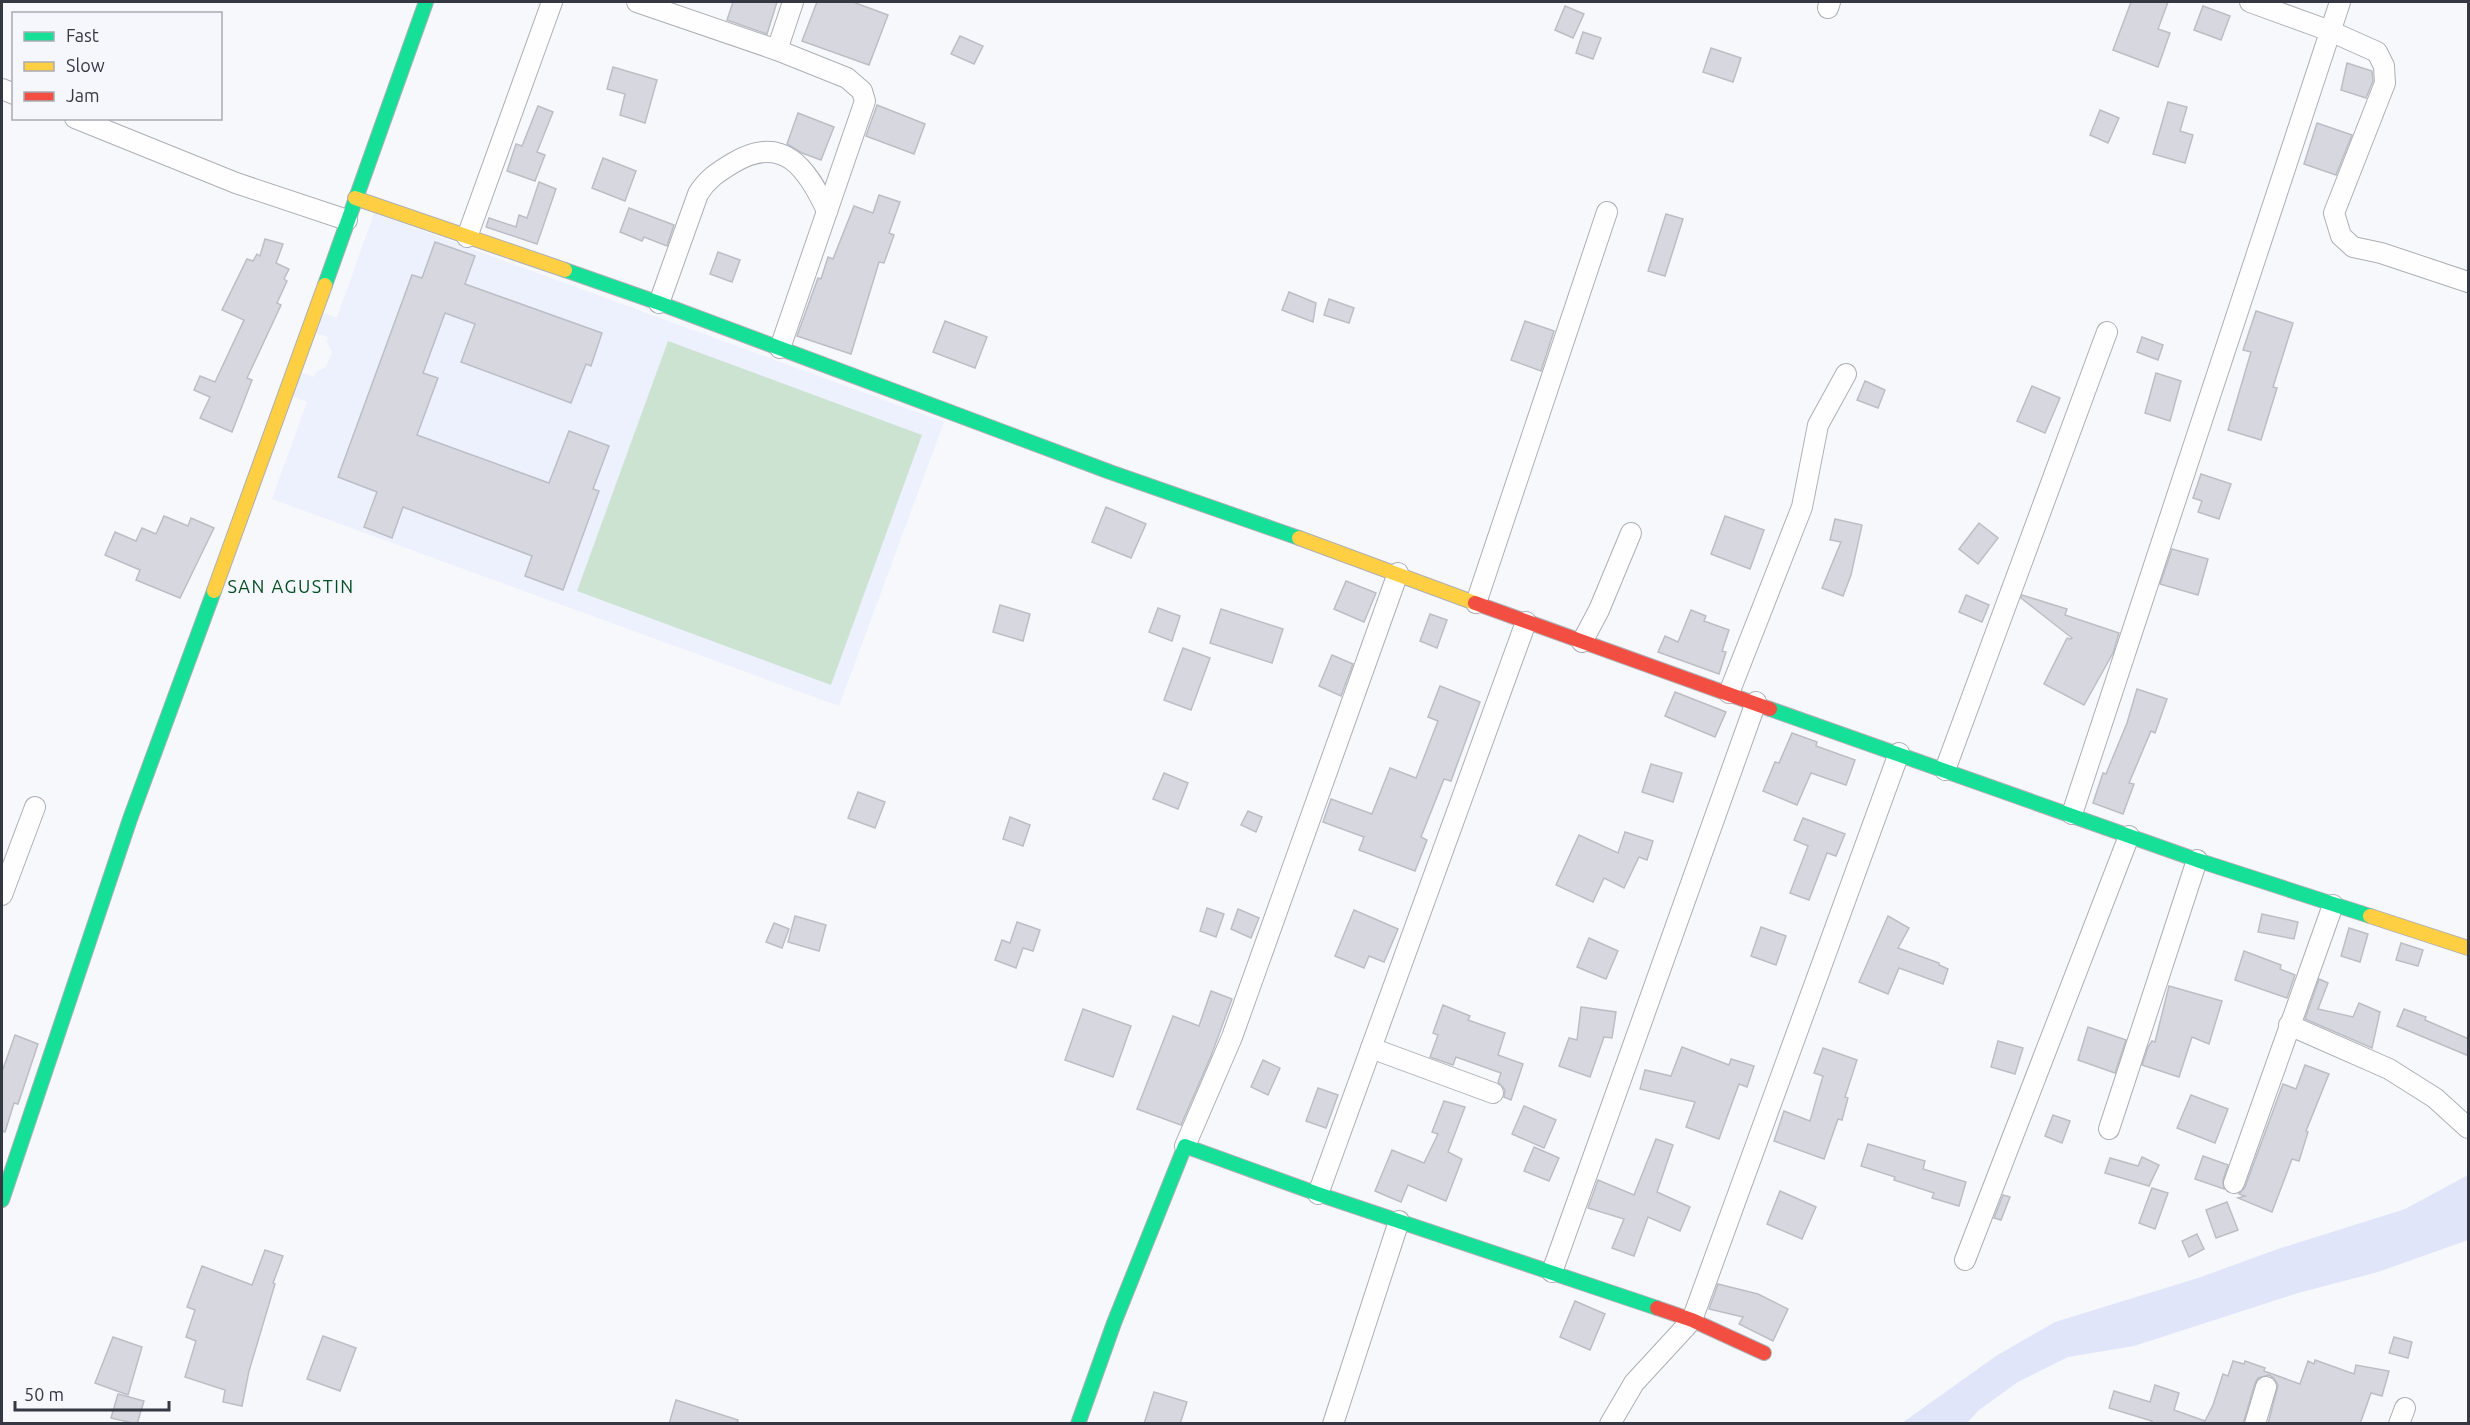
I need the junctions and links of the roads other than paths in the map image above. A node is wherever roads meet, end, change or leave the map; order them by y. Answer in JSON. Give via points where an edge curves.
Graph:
{"nodes":[{"id":1,"x":426,"y":2,"type":"edge"},
{"id":2,"x":552,"y":2,"type":"edge"},
{"id":3,"x":638,"y":2,"type":"edge"},
{"id":4,"x":793,"y":2,"type":"edge"},
{"id":5,"x":2250,"y":2,"type":"edge"},
{"id":6,"x":2340,"y":2,"type":"edge"},
{"id":7,"x":671,"y":7,"type":"edge"},
{"id":8,"x":2330,"y":31,"type":"junction"},
{"id":9,"x":777,"y":50,"type":"junction"},
{"id":10,"x":80,"y":120,"type":"edge"},
{"id":11,"x":355,"y":198,"type":"junction"},
{"id":12,"x":827,"y":211,"type":"junction"},
{"id":13,"x":1607,"y":212,"type":"dead end"},
{"id":14,"x":347,"y":220,"type":"junction"},
{"id":15,"x":467,"y":237,"type":"junction"},
{"id":16,"x":2469,"y":282,"type":"edge"},
{"id":17,"x":659,"y":303,"type":"junction"},
{"id":18,"x":2107,"y":332,"type":"dead end"},
{"id":19,"x":780,"y":348,"type":"junction"},
{"id":20,"x":1846,"y":374,"type":"dead end"},
{"id":21,"x":1630,"y":533,"type":"dead end"},
{"id":22,"x":1398,"y":573,"type":"junction"},
{"id":23,"x":1476,"y":603,"type":"junction"},
{"id":24,"x":1526,"y":622,"type":"junction"},
{"id":25,"x":1582,"y":642,"type":"junction"},
{"id":26,"x":1729,"y":693,"type":"junction"},
{"id":27,"x":1756,"y":702,"type":"junction"},
{"id":28,"x":1899,"y":753,"type":"junction"},
{"id":29,"x":1945,"y":770,"type":"junction"},
{"id":30,"x":35,"y":807,"type":"dead end"},
{"id":31,"x":2072,"y":814,"type":"junction"},
{"id":32,"x":2129,"y":836,"type":"junction"},
{"id":33,"x":2197,"y":860,"type":"junction"},
{"id":34,"x":2,"y":895,"type":"edge"},
{"id":35,"x":2333,"y":905,"type":"junction"},
{"id":36,"x":2469,"y":948,"type":"edge"},
{"id":37,"x":2289,"y":1025,"type":"junction"},
{"id":38,"x":1371,"y":1048,"type":"junction"},
{"id":39,"x":1493,"y":1093,"type":"dead end"},
{"id":40,"x":2469,"y":1128,"type":"edge"},
{"id":41,"x":2109,"y":1129,"type":"dead end"},
{"id":42,"x":1185,"y":1146,"type":"junction"},
{"id":43,"x":2234,"y":1183,"type":"dead end"},
{"id":44,"x":1317,"y":1194,"type":"junction"},
{"id":45,"x":2,"y":1200,"type":"edge"},
{"id":46,"x":1399,"y":1221,"type":"junction"},
{"id":47,"x":1965,"y":1260,"type":"dead end"},
{"id":48,"x":1552,"y":1272,"type":"junction"},
{"id":49,"x":1692,"y":1320,"type":"junction"},
{"id":50,"x":1764,"y":1353,"type":"dead end"},
{"id":51,"x":2266,"y":1387,"type":"dead end"},
{"id":52,"x":1078,"y":1424,"type":"edge"},
{"id":53,"x":1333,"y":1424,"type":"edge"},
{"id":54,"x":1610,"y":1424,"type":"edge"},
{"id":55,"x":2256,"y":1424,"type":"edge"}],
"edges":[{"from":1,"to":11,"type":"street"},
{"from":2,"to":15,"type":"street"},
{"from":3,"to":7,"type":"street"},
{"from":4,"to":9,"type":"street"},
{"from":5,"to":8,"type":"street"},
{"from":6,"to":8,"type":"street"},
{"from":7,"to":9,"type":"street"},
{"from":8,"to":16,"type":"street","via":[[2377,52],[2384,66],[2385,83],[2334,213],[2341,236],[2353,247]]},
{"from":8,"to":31,"type":"street"},
{"from":9,"to":12,"type":"street","via":[[847,78],[856,84],[865,101]]},
{"from":10,"to":14,"type":"street","via":[[236,183]]},
{"from":11,"to":14,"type":"street"},
{"from":11,"to":15,"type":"street"},
{"from":12,"to":17,"type":"street","via":[[811,178],[791,160],[770,151],[742,158],[705,182],[698,194]]},
{"from":12,"to":19,"type":"street"},
{"from":13,"to":23,"type":"street"},
{"from":14,"to":45,"type":"street","via":[[130,819]]},
{"from":15,"to":17,"type":"street"},
{"from":17,"to":19,"type":"street"},
{"from":18,"to":29,"type":"street"},
{"from":19,"to":22,"type":"street","via":[[1110,472]]},
{"from":20,"to":26,"type":"street","via":[[1818,425],[1802,507]]},
{"from":21,"to":25,"type":"street"},
{"from":22,"to":23,"type":"street"},
{"from":22,"to":42,"type":"street","via":[[1232,1037]]},
{"from":23,"to":24,"type":"street"},
{"from":24,"to":25,"type":"street"},
{"from":24,"to":38,"type":"street"},
{"from":25,"to":26,"type":"street"},
{"from":26,"to":27,"type":"street"},
{"from":27,"to":28,"type":"street"},
{"from":27,"to":48,"type":"street"},
{"from":28,"to":29,"type":"street"},
{"from":28,"to":49,"type":"street"},
{"from":29,"to":31,"type":"street"},
{"from":30,"to":34,"type":"street"},
{"from":31,"to":32,"type":"street"},
{"from":32,"to":33,"type":"street"},
{"from":32,"to":47,"type":"street"},
{"from":33,"to":35,"type":"street"},
{"from":33,"to":41,"type":"street"},
{"from":35,"to":36,"type":"street"},
{"from":35,"to":37,"type":"street"},
{"from":37,"to":40,"type":"street","via":[[2389,1069],[2435,1098]]},
{"from":37,"to":43,"type":"street"},
{"from":38,"to":39,"type":"street"},
{"from":38,"to":44,"type":"street"},
{"from":42,"to":44,"type":"street"},
{"from":42,"to":52,"type":"street"},
{"from":44,"to":46,"type":"street"},
{"from":46,"to":48,"type":"street"},
{"from":46,"to":53,"type":"street"},
{"from":48,"to":49,"type":"street"},
{"from":49,"to":50,"type":"street"},
{"from":49,"to":54,"type":"street","via":[[1634,1383]]},
{"from":51,"to":55,"type":"street"}]}
